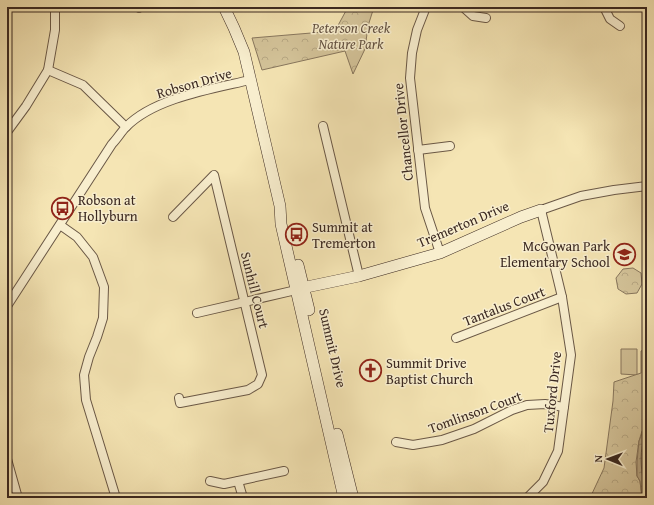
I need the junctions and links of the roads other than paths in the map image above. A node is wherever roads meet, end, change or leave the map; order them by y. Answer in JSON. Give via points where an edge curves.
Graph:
{"nodes":[{"id":1,"x":55,"y":7,"type":"edge"},
{"id":2,"x":224,"y":7,"type":"edge"},
{"id":3,"x":426,"y":7,"type":"edge"},
{"id":4,"x":463,"y":7,"type":"edge"},
{"id":5,"x":604,"y":7,"type":"edge"},
{"id":6,"x":486,"y":18,"type":"dead end"},
{"id":7,"x":620,"y":26,"type":"dead end"},
{"id":8,"x":48,"y":70,"type":"junction"},
{"id":9,"x":250,"y":80,"type":"junction"},
{"id":10,"x":323,"y":126,"type":"dead end"},
{"id":11,"x":126,"y":127,"type":"junction"},
{"id":12,"x":7,"y":132,"type":"edge"},
{"id":13,"x":450,"y":146,"type":"dead end"},
{"id":14,"x":418,"y":150,"type":"junction"},
{"id":15,"x":647,"y":186,"type":"edge"},
{"id":16,"x":541,"y":210,"type":"junction"},
{"id":17,"x":173,"y":217,"type":"dead end"},
{"id":18,"x":60,"y":225,"type":"junction"},
{"id":19,"x":440,"y":253,"type":"junction"},
{"id":20,"x":359,"y":276,"type":"junction"},
{"id":21,"x":300,"y":289,"type":"junction"},
{"id":22,"x":562,"y":297,"type":"junction"},
{"id":23,"x":244,"y":302,"type":"junction"},
{"id":24,"x":7,"y":306,"type":"edge"},
{"id":25,"x":197,"y":313,"type":"dead end"},
{"id":26,"x":456,"y":338,"type":"dead end"},
{"id":27,"x":179,"y":398,"type":"dead end"},
{"id":28,"x":564,"y":408,"type":"junction"},
{"id":29,"x":396,"y":442,"type":"dead end"},
{"id":30,"x":7,"y":459,"type":"edge"},
{"id":31,"x":284,"y":471,"type":"dead end"},
{"id":32,"x":210,"y":481,"type":"dead end"},
{"id":33,"x":238,"y":481,"type":"junction"},
{"id":34,"x":18,"y":498,"type":"edge"},
{"id":35,"x":116,"y":498,"type":"edge"},
{"id":36,"x":243,"y":498,"type":"edge"},
{"id":37,"x":344,"y":498,"type":"edge"},
{"id":38,"x":352,"y":498,"type":"edge"},
{"id":39,"x":527,"y":498,"type":"edge"}],
"edges":[{"from":1,"to":8,"type":"street","via":[[55,30]]},
{"from":2,"to":9,"type":"main road","name":"Summit Drive","via":[[244,52]]},
{"from":3,"to":14,"type":"street","name":"Chancellor Drive","via":[[417,30],[410,78]]},
{"from":4,"to":6,"type":"street","via":[[474,16]]},
{"from":5,"to":7,"type":"street","via":[[610,19]]},
{"from":8,"to":11,"type":"street","via":[[83,85]]},
{"from":8,"to":12,"type":"street"},
{"from":9,"to":11,"type":"street","name":"Robson Drive","via":[[161,103]]},
{"from":9,"to":21,"type":"main road","name":"Summit Drive","via":[[280,206],[281,224]]},
{"from":10,"to":20,"type":"street"},
{"from":11,"to":18,"type":"street","name":"Robson Drive","via":[[112,144]]},
{"from":13,"to":14,"type":"street"},
{"from":14,"to":19,"type":"street","name":"Chancellor Drive","via":[[425,208]]},
{"from":15,"to":16,"type":"street","name":"Tremerton Drive","via":[[581,196]]},
{"from":16,"to":19,"type":"main road","name":"Tremerton Drive"},
{"from":16,"to":22,"type":"street","name":"Tuxford Drive"},
{"from":17,"to":23,"type":"street","name":"Sunhill Court","via":[[214,175]]},
{"from":18,"to":24,"type":"street","name":"Robson Drive"},
{"from":18,"to":35,"type":"street","via":[[77,237],[94,257],[104,287],[103,318],[84,375],[86,400]]},
{"from":19,"to":20,"type":"main road","name":"Tremerton Drive"},
{"from":20,"to":21,"type":"main road","name":"Tremerton Drive"},
{"from":21,"to":23,"type":"street","name":"Tremerton Drive"},
{"from":21,"to":37,"type":"main road","name":"Summit Drive"},
{"from":21,"to":38,"type":"main road","name":"Summit Drive"},
{"from":22,"to":26,"type":"street","name":"Tantalus Court"},
{"from":22,"to":28,"type":"street","name":"Tuxford Drive","via":[[571,355]]},
{"from":23,"to":25,"type":"street","name":"Tremerton Drive"},
{"from":23,"to":27,"type":"street","name":"Sunhill Court","via":[[262,375],[258,384],[248,390],[180,404]]},
{"from":28,"to":29,"type":"street","name":"Tomlinson Court","via":[[545,404],[527,405],[474,429],[442,440],[413,445]]},
{"from":28,"to":39,"type":"street","name":"Tuxford Drive","via":[[558,452],[543,482]]},
{"from":30,"to":34,"type":"street"},
{"from":31,"to":33,"type":"street"},
{"from":32,"to":33,"type":"street","via":[[224,484]]},
{"from":33,"to":36,"type":"street"}]}
